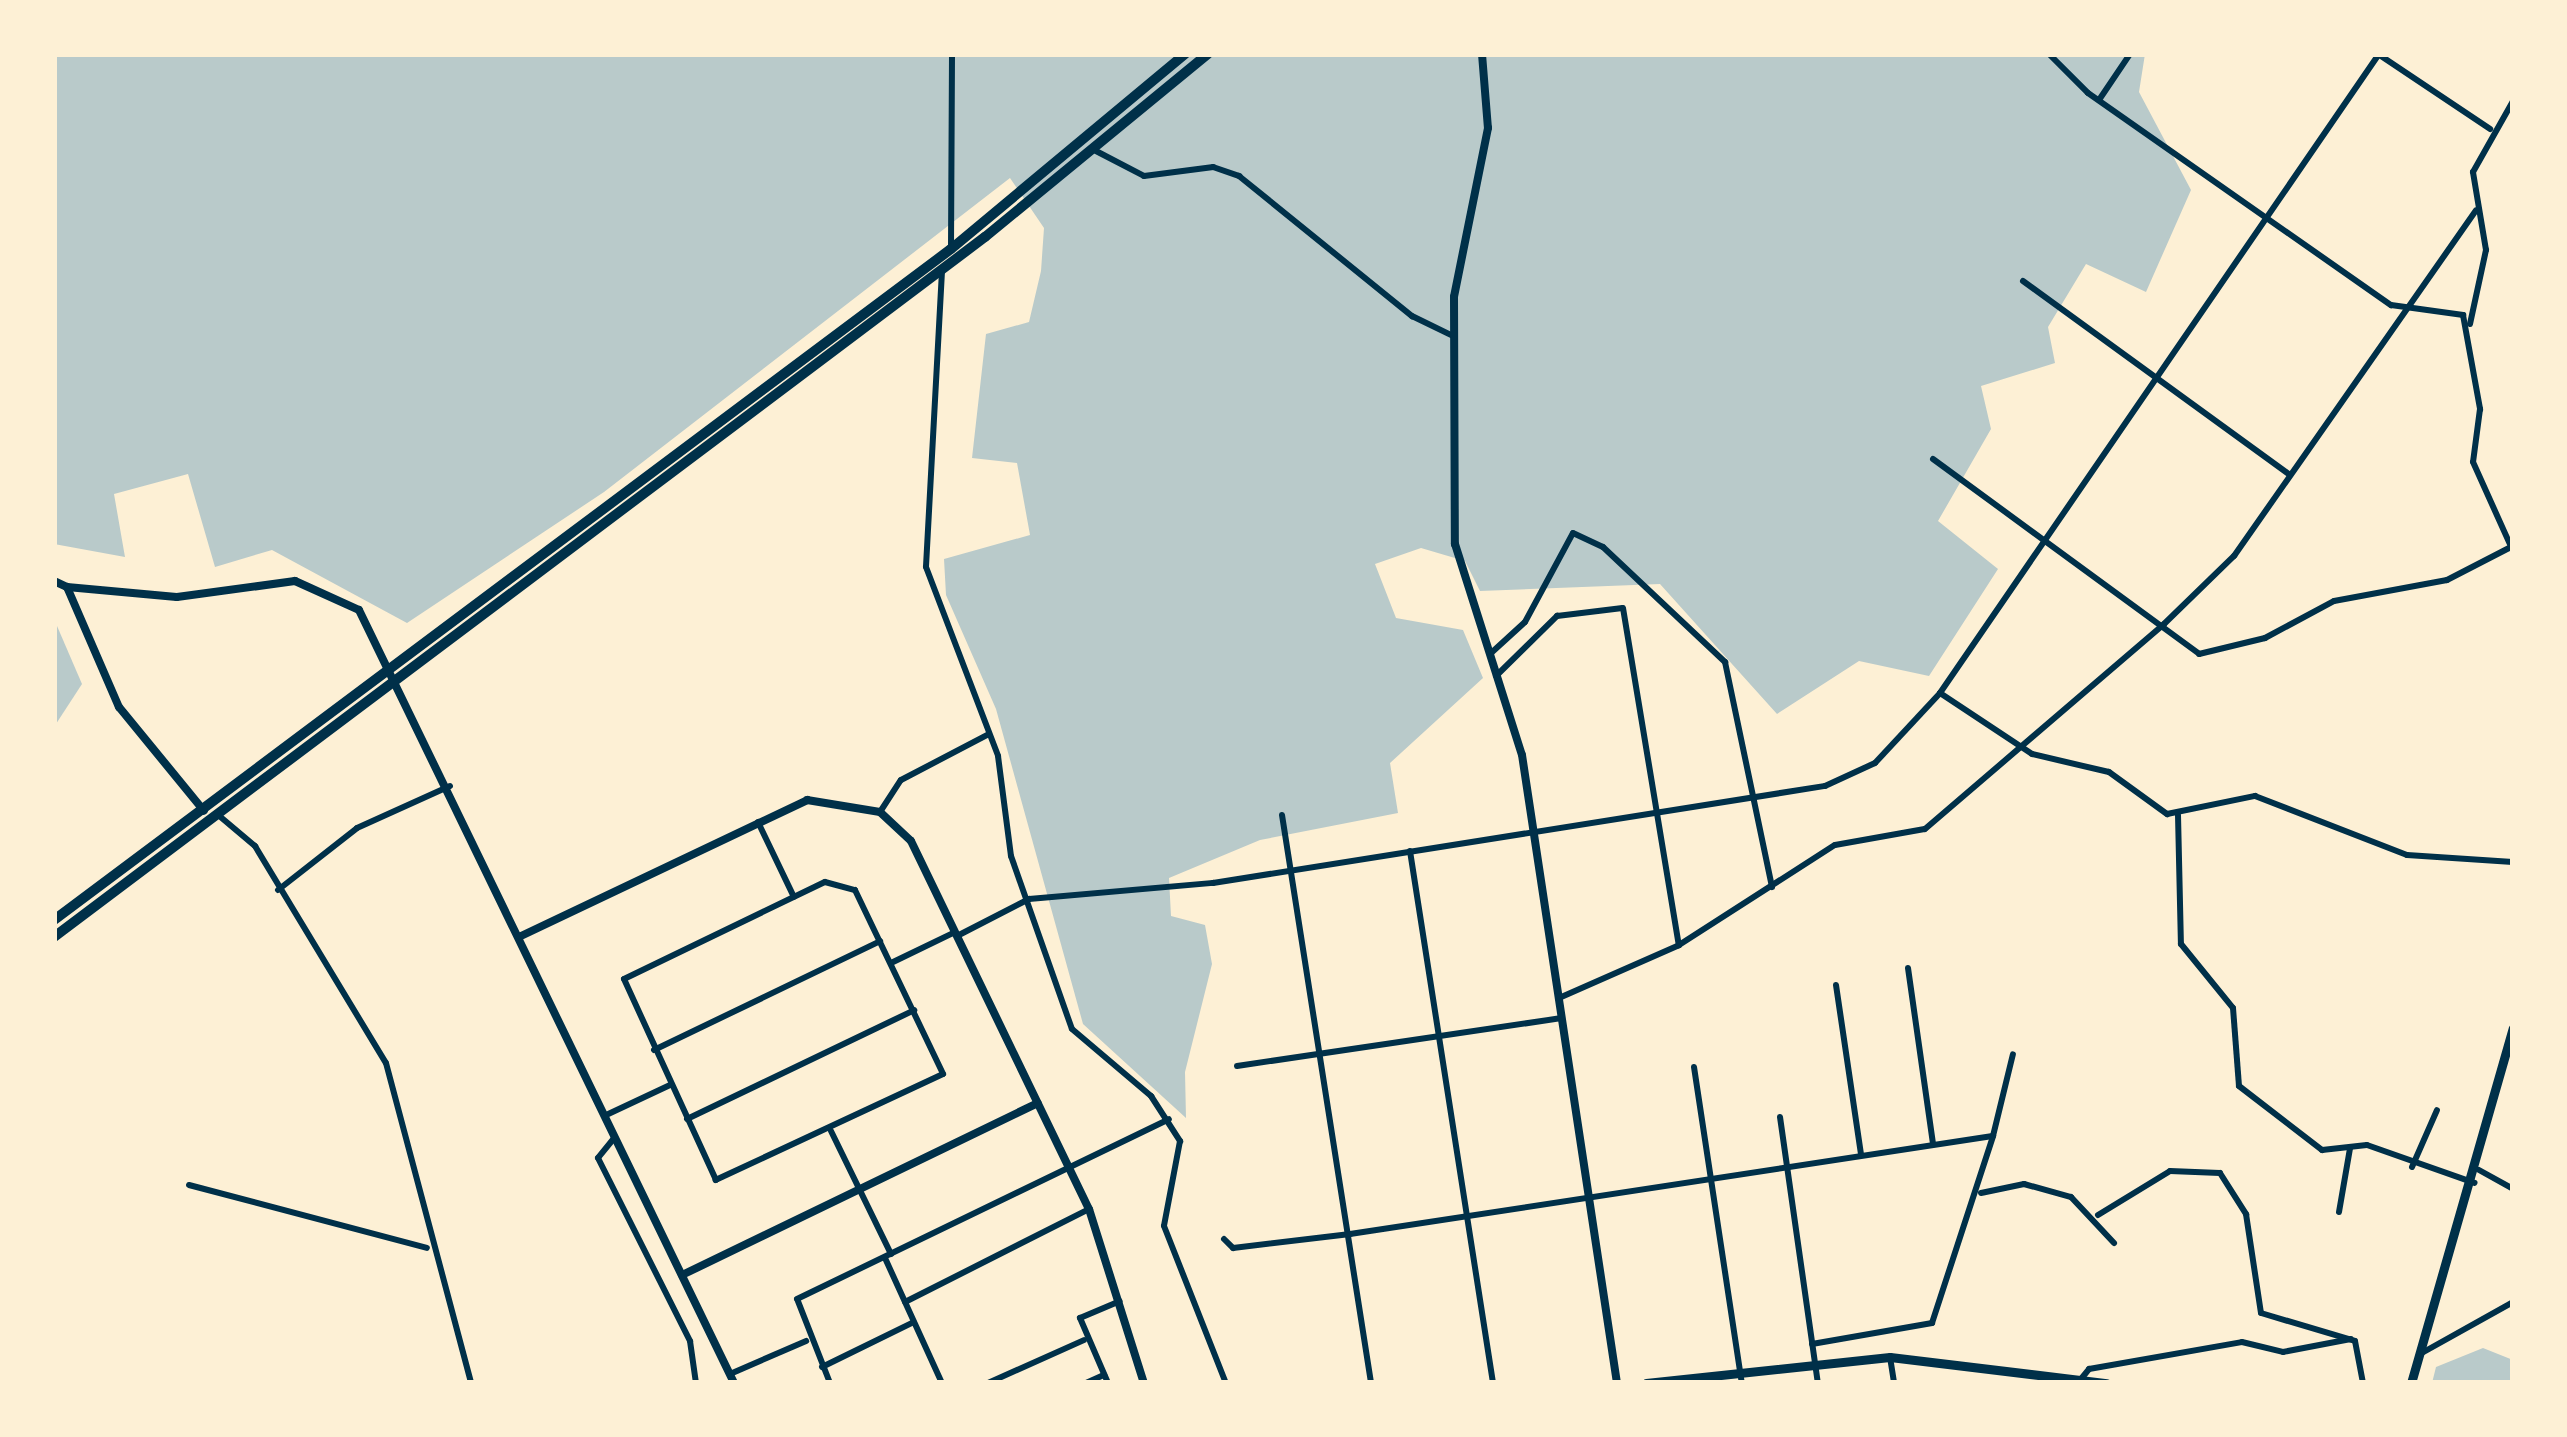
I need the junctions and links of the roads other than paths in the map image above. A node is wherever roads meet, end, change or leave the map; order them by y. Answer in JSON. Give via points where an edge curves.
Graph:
{"nodes":[{"id":1,"x":952,"y":54,"type":"edge"},
{"id":2,"x":1186,"y":54,"type":"edge"},
{"id":3,"x":1208,"y":54,"type":"edge"},
{"id":4,"x":1482,"y":54,"type":"edge"},
{"id":5,"x":2049,"y":54,"type":"edge"},
{"id":6,"x":2129,"y":54,"type":"edge"},
{"id":7,"x":2379,"y":54,"type":"edge"},
{"id":8,"x":2099,"y":100,"type":"junction"},
{"id":9,"x":2513,"y":101,"type":"edge"},
{"id":10,"x":2489,"y":129,"type":"junction"},
{"id":11,"x":1096,"y":151,"type":"junction"},
{"id":12,"x":2476,"y":210,"type":"junction"},
{"id":13,"x":2267,"y":213,"type":"junction"},
{"id":14,"x":951,"y":248,"type":"junction"},
{"id":15,"x":942,"y":269,"type":"junction"},
{"id":16,"x":2023,"y":281,"type":"dead end"},
{"id":17,"x":2404,"y":312,"type":"junction"},
{"id":18,"x":2470,"y":324,"type":"junction"},
{"id":19,"x":1453,"y":335,"type":"junction"},
{"id":20,"x":2155,"y":378,"type":"junction"},
{"id":21,"x":1933,"y":459,"type":"dead end"},
{"id":22,"x":2290,"y":475,"type":"junction"},
{"id":23,"x":2044,"y":541,"type":"junction"},
{"id":24,"x":2512,"y":549,"type":"edge"},
{"id":25,"x":54,"y":581,"type":"edge"},
{"id":26,"x":67,"y":587,"type":"junction"},
{"id":27,"x":2164,"y":624,"type":"junction"},
{"id":28,"x":1487,"y":656,"type":"junction"},
{"id":29,"x":389,"y":667,"type":"junction"},
{"id":30,"x":1495,"y":676,"type":"junction"},
{"id":31,"x":396,"y":681,"type":"junction"},
{"id":32,"x":1940,"y":693,"type":"junction"},
{"id":33,"x":989,"y":734,"type":"junction"},
{"id":34,"x":2020,"y":746,"type":"junction"},
{"id":35,"x":450,"y":786,"type":"junction"},
{"id":36,"x":1754,"y":799,"type":"junction"},
{"id":37,"x":199,"y":810,"type":"junction"},
{"id":38,"x":880,"y":812,"type":"junction"},
{"id":39,"x":1655,"y":813,"type":"junction"},
{"id":40,"x":218,"y":814,"type":"junction"},
{"id":41,"x":1282,"y":814,"type":"dead end"},
{"id":42,"x":2177,"y":815,"type":"junction"},
{"id":43,"x":758,"y":822,"type":"junction"},
{"id":44,"x":1533,"y":832,"type":"junction"},
{"id":45,"x":1410,"y":851,"type":"junction"},
{"id":46,"x":2513,"y":862,"type":"edge"},
{"id":47,"x":1290,"y":870,"type":"junction"},
{"id":48,"x":1772,"y":887,"type":"junction"},
{"id":49,"x":278,"y":890,"type":"junction"},
{"id":50,"x":794,"y":897,"type":"junction"},
{"id":51,"x":1029,"y":898,"type":"junction"},
{"id":52,"x":54,"y":920,"type":"edge"},
{"id":53,"x":956,"y":934,"type":"junction"},
{"id":54,"x":520,"y":936,"type":"junction"},
{"id":55,"x":54,"y":937,"type":"edge"},
{"id":56,"x":880,"y":941,"type":"junction"},
{"id":57,"x":1678,"y":945,"type":"junction"},
{"id":58,"x":891,"y":963,"type":"junction"},
{"id":59,"x":1908,"y":968,"type":"dead end"},
{"id":60,"x":1836,"y":985,"type":"dead end"},
{"id":61,"x":1558,"y":998,"type":"junction"},
{"id":62,"x":914,"y":1010,"type":"junction"},
{"id":63,"x":1561,"y":1018,"type":"junction"},
{"id":64,"x":2513,"y":1028,"type":"edge"},
{"id":65,"x":1438,"y":1037,"type":"junction"},
{"id":66,"x":654,"y":1050,"type":"junction"},
{"id":67,"x":2013,"y":1054,"type":"dead end"},
{"id":68,"x":1321,"y":1056,"type":"junction"},
{"id":69,"x":1237,"y":1066,"type":"dead end"},
{"id":70,"x":1694,"y":1067,"type":"dead end"},
{"id":71,"x":670,"y":1084,"type":"junction"},
{"id":72,"x":1038,"y":1102,"type":"junction"},
{"id":73,"x":2437,"y":1110,"type":"dead end"},
{"id":74,"x":604,"y":1116,"type":"junction"},
{"id":75,"x":1780,"y":1118,"type":"dead end"},
{"id":76,"x":1169,"y":1119,"type":"junction"},
{"id":77,"x":687,"y":1120,"type":"junction"},
{"id":78,"x":831,"y":1131,"type":"junction"},
{"id":79,"x":1994,"y":1136,"type":"junction"},
{"id":80,"x":615,"y":1138,"type":"junction"},
{"id":81,"x":1933,"y":1144,"type":"junction"},
{"id":82,"x":2350,"y":1148,"type":"junction"},
{"id":83,"x":1861,"y":1155,"type":"junction"},
{"id":84,"x":1789,"y":1166,"type":"junction"},
{"id":85,"x":1070,"y":1167,"type":"junction"},
{"id":86,"x":2412,"y":1168,"type":"junction"},
{"id":87,"x":2480,"y":1170,"type":"junction"},
{"id":88,"x":1710,"y":1178,"type":"junction"},
{"id":89,"x":2476,"y":1184,"type":"junction"},
{"id":90,"x":189,"y":1186,"type":"dead end"},
{"id":91,"x":2513,"y":1189,"type":"edge"},
{"id":92,"x":860,"y":1190,"type":"junction"},
{"id":93,"x":1981,"y":1193,"type":"junction"},
{"id":94,"x":1589,"y":1197,"type":"junction"},
{"id":95,"x":1089,"y":1209,"type":"junction"},
{"id":96,"x":2339,"y":1212,"type":"dead end"},
{"id":97,"x":2098,"y":1216,"type":"junction"},
{"id":98,"x":1468,"y":1217,"type":"junction"},
{"id":99,"x":1350,"y":1234,"type":"junction"},
{"id":100,"x":1224,"y":1239,"type":"dead end"},
{"id":101,"x":2114,"y":1243,"type":"dead end"},
{"id":102,"x":427,"y":1248,"type":"junction"},
{"id":103,"x":888,"y":1256,"type":"junction"},
{"id":104,"x":682,"y":1274,"type":"junction"},
{"id":105,"x":1120,"y":1300,"type":"junction"},
{"id":106,"x":905,"y":1302,"type":"junction"},
{"id":107,"x":2513,"y":1302,"type":"edge"},
{"id":108,"x":914,"y":1322,"type":"junction"},
{"id":109,"x":2352,"y":1339,"type":"junction"},
{"id":110,"x":1084,"y":1340,"type":"junction"},
{"id":111,"x":806,"y":1341,"type":"junction"},
{"id":112,"x":1812,"y":1344,"type":"junction"},
{"id":113,"x":2420,"y":1354,"type":"junction"},
{"id":114,"x":1890,"y":1357,"type":"junction"},
{"id":115,"x":1814,"y":1360,"type":"junction"},
{"id":116,"x":822,"y":1367,"type":"junction"},
{"id":117,"x":1740,"y":1369,"type":"junction"},
{"id":118,"x":732,"y":1378,"type":"edge"},
{"id":119,"x":1106,"y":1379,"type":"edge"},
{"id":120,"x":2081,"y":1381,"type":"edge"},
{"id":121,"x":939,"y":1382,"type":"edge"},
{"id":122,"x":471,"y":1383,"type":"edge"},
{"id":123,"x":696,"y":1383,"type":"edge"},
{"id":124,"x":830,"y":1383,"type":"edge"},
{"id":125,"x":988,"y":1383,"type":"edge"},
{"id":126,"x":1085,"y":1383,"type":"edge"},
{"id":127,"x":1144,"y":1383,"type":"edge"},
{"id":128,"x":1226,"y":1383,"type":"edge"},
{"id":129,"x":1371,"y":1383,"type":"edge"},
{"id":130,"x":1493,"y":1383,"type":"edge"},
{"id":131,"x":1617,"y":1383,"type":"edge"},
{"id":132,"x":1646,"y":1383,"type":"edge"},
{"id":133,"x":1742,"y":1383,"type":"edge"},
{"id":134,"x":1818,"y":1383,"type":"edge"},
{"id":135,"x":1894,"y":1383,"type":"edge"},
{"id":136,"x":2106,"y":1383,"type":"edge"},
{"id":137,"x":2362,"y":1383,"type":"edge"},
{"id":138,"x":2411,"y":1383,"type":"edge"}],
"edges":[{"from":1,"to":14,"type":"street"},
{"from":2,"to":14,"type":"highway"},
{"from":3,"to":11,"type":"highway"},
{"from":4,"to":19,"type":"street","via":[[1488,128]]},
{"from":5,"to":8,"type":"street"},
{"from":6,"to":8,"type":"street"},
{"from":7,"to":10,"type":"street"},
{"from":7,"to":13,"type":"street"},
{"from":8,"to":13,"type":"street"},
{"from":9,"to":10,"type":"street"},
{"from":10,"to":12,"type":"street","via":[[2473,172]]},
{"from":11,"to":15,"type":"highway"},
{"from":11,"to":19,"type":"street","via":[[1144,176],[1213,167],[1239,176],[1412,316]]},
{"from":12,"to":17,"type":"street"},
{"from":12,"to":18,"type":"street","via":[[2486,250]]},
{"from":13,"to":17,"type":"street"},
{"from":13,"to":20,"type":"street"},
{"from":14,"to":15,"type":"street"},
{"from":14,"to":29,"type":"highway"},
{"from":15,"to":31,"type":"highway"},
{"from":15,"to":33,"type":"street","via":[[926,567]]},
{"from":16,"to":20,"type":"street"},
{"from":17,"to":18,"type":"street","via":[[2441,309]]},
{"from":17,"to":22,"type":"street"},
{"from":18,"to":24,"type":"street","via":[[2473,462]]},
{"from":19,"to":28,"type":"street","via":[[1455,544]]},
{"from":20,"to":22,"type":"street"},
{"from":20,"to":23,"type":"street"},
{"from":21,"to":23,"type":"street"},
{"from":22,"to":27,"type":"street","via":[[2234,556]]},
{"from":23,"to":27,"type":"street"},
{"from":23,"to":32,"type":"street"},
{"from":24,"to":27,"type":"street","via":[[2447,580],[2333,601],[2265,638],[2199,655]]},
{"from":25,"to":26,"type":"street"},
{"from":26,"to":29,"type":"street","via":[[177,597],[295,581],[359,610]]},
{"from":26,"to":37,"type":"street","via":[[119,707]]},
{"from":27,"to":34,"type":"street"},
{"from":28,"to":30,"type":"street"},
{"from":28,"to":36,"type":"street","via":[[1525,622],[1580,532],[1725,662]]},
{"from":29,"to":31,"type":"street"},
{"from":29,"to":37,"type":"highway"},
{"from":30,"to":39,"type":"street","via":[[1557,616],[1623,608]]},
{"from":30,"to":44,"type":"street"},
{"from":31,"to":35,"type":"street"},
{"from":31,"to":40,"type":"highway"},
{"from":32,"to":34,"type":"street"},
{"from":32,"to":36,"type":"street","via":[[1864,770]]},
{"from":33,"to":38,"type":"street","via":[[901,780]]},
{"from":33,"to":51,"type":"street"},
{"from":34,"to":42,"type":"street","via":[[2109,772]]},
{"from":34,"to":48,"type":"street","via":[[1925,829],[1835,845]]},
{"from":35,"to":49,"type":"street","via":[[356,828]]},
{"from":35,"to":54,"type":"street"},
{"from":36,"to":39,"type":"street"},
{"from":36,"to":48,"type":"street"},
{"from":37,"to":40,"type":"street"},
{"from":37,"to":52,"type":"highway"},
{"from":38,"to":43,"type":"street","via":[[834,796]]},
{"from":38,"to":53,"type":"street","via":[[911,841]]},
{"from":39,"to":44,"type":"street"},
{"from":39,"to":57,"type":"street"},
{"from":40,"to":49,"type":"street","via":[[255,846]]},
{"from":40,"to":55,"type":"highway"},
{"from":41,"to":47,"type":"street"},
{"from":42,"to":46,"type":"street","via":[[2255,796],[2407,855]]},
{"from":42,"to":82,"type":"street","via":[[2180,944],[2233,1008],[2239,1086],[2322,1150]]},
{"from":43,"to":50,"type":"street"},
{"from":43,"to":54,"type":"street"},
{"from":44,"to":45,"type":"street"},
{"from":44,"to":61,"type":"street"},
{"from":45,"to":47,"type":"street"},
{"from":45,"to":65,"type":"street"},
{"from":47,"to":51,"type":"street"},
{"from":47,"to":68,"type":"street"},
{"from":48,"to":57,"type":"street"},
{"from":49,"to":102,"type":"street","via":[[386,1063],[425,1197]]},
{"from":50,"to":56,"type":"street","via":[[847,882]]},
{"from":50,"to":66,"type":"street","via":[[624,979]]},
{"from":51,"to":53,"type":"street"},
{"from":51,"to":76,"type":"street","via":[[1072,1028]]},
{"from":53,"to":58,"type":"street"},
{"from":53,"to":72,"type":"street"},
{"from":54,"to":74,"type":"street"},
{"from":56,"to":58,"type":"street"},
{"from":56,"to":66,"type":"street"},
{"from":57,"to":61,"type":"street"},
{"from":58,"to":62,"type":"street"},
{"from":59,"to":81,"type":"street"},
{"from":60,"to":83,"type":"street"},
{"from":61,"to":63,"type":"street"},
{"from":62,"to":77,"type":"street"},
{"from":62,"to":78,"type":"street","via":[[943,1074]]},
{"from":63,"to":65,"type":"street"},
{"from":63,"to":94,"type":"street"},
{"from":64,"to":87,"type":"main road"},
{"from":65,"to":68,"type":"street"},
{"from":65,"to":98,"type":"street"},
{"from":66,"to":71,"type":"street"},
{"from":67,"to":79,"type":"street"},
{"from":68,"to":69,"type":"street"},
{"from":68,"to":99,"type":"street"},
{"from":70,"to":88,"type":"street"},
{"from":71,"to":74,"type":"street"},
{"from":71,"to":77,"type":"street"},
{"from":72,"to":85,"type":"street"},
{"from":72,"to":92,"type":"street"},
{"from":73,"to":86,"type":"street"},
{"from":74,"to":80,"type":"street"},
{"from":75,"to":84,"type":"street"},
{"from":76,"to":85,"type":"street"},
{"from":76,"to":128,"type":"street","via":[[1181,1158],[1164,1226]]},
{"from":77,"to":78,"type":"street","via":[[724,1181]]},
{"from":78,"to":92,"type":"street"},
{"from":79,"to":81,"type":"street"},
{"from":79,"to":93,"type":"street"},
{"from":80,"to":104,"type":"street"},
{"from":80,"to":123,"type":"street","via":[[598,1158],[689,1341]]},
{"from":81,"to":83,"type":"street"},
{"from":82,"to":86,"type":"street"},
{"from":82,"to":96,"type":"street"},
{"from":83,"to":84,"type":"street"},
{"from":84,"to":88,"type":"street"},
{"from":84,"to":112,"type":"street"},
{"from":85,"to":95,"type":"street"},
{"from":85,"to":103,"type":"street"},
{"from":86,"to":89,"type":"street"},
{"from":87,"to":89,"type":"main road"},
{"from":87,"to":91,"type":"street"},
{"from":88,"to":94,"type":"street"},
{"from":88,"to":117,"type":"street"},
{"from":89,"to":113,"type":"main road"},
{"from":90,"to":102,"type":"street"},
{"from":92,"to":103,"type":"street"},
{"from":92,"to":104,"type":"street"},
{"from":93,"to":97,"type":"street","via":[[2024,1184]]},
{"from":93,"to":112,"type":"street","via":[[1932,1323]]},
{"from":94,"to":98,"type":"street"},
{"from":94,"to":131,"type":"street"},
{"from":95,"to":105,"type":"street"},
{"from":95,"to":106,"type":"street"},
{"from":97,"to":101,"type":"street"},
{"from":97,"to":109,"type":"street","via":[[2170,1171],[2220,1173],[2246,1214],[2261,1313]]},
{"from":98,"to":99,"type":"street"},
{"from":98,"to":130,"type":"street"},
{"from":99,"to":100,"type":"street","via":[[1233,1248]]},
{"from":99,"to":129,"type":"street"},
{"from":102,"to":122,"type":"street"},
{"from":103,"to":106,"type":"street"},
{"from":103,"to":111,"type":"street","via":[[797,1299]]},
{"from":104,"to":118,"type":"street"},
{"from":105,"to":110,"type":"street","via":[[1080,1318]]},
{"from":105,"to":127,"type":"street"},
{"from":106,"to":108,"type":"street"},
{"from":107,"to":113,"type":"street"},
{"from":108,"to":116,"type":"street"},
{"from":108,"to":121,"type":"street"},
{"from":109,"to":120,"type":"street","via":[[2283,1352],[2242,1342]]},
{"from":109,"to":137,"type":"street"},
{"from":110,"to":119,"type":"street"},
{"from":110,"to":125,"type":"street"},
{"from":111,"to":116,"type":"street"},
{"from":111,"to":118,"type":"street"},
{"from":112,"to":115,"type":"street"},
{"from":113,"to":138,"type":"main road"},
{"from":114,"to":115,"type":"main road"},
{"from":114,"to":120,"type":"main road"},
{"from":114,"to":135,"type":"street"},
{"from":115,"to":117,"type":"main road"},
{"from":115,"to":134,"type":"street"},
{"from":116,"to":124,"type":"street"},
{"from":117,"to":132,"type":"main road"},
{"from":117,"to":133,"type":"street"},
{"from":119,"to":126,"type":"street"},
{"from":120,"to":136,"type":"main road"}]}
